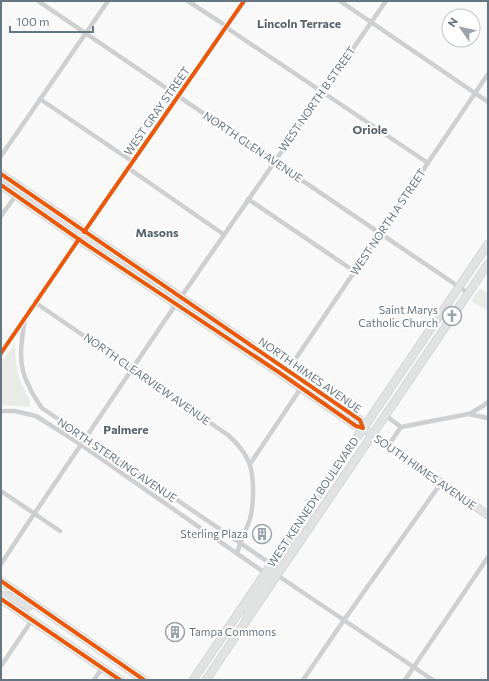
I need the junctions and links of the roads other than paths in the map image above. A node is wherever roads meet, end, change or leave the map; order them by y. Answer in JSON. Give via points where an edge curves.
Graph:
{"nodes":[{"id":1,"x":38,"y":1,"type":"edge"},
{"id":2,"x":108,"y":1,"type":"edge"},
{"id":3,"x":188,"y":1,"type":"edge"},
{"id":4,"x":244,"y":1,"type":"edge"},
{"id":5,"x":340,"y":1,"type":"edge"},
{"id":6,"x":386,"y":1,"type":"edge"},
{"id":7,"x":371,"y":22,"type":"junction"},
{"id":8,"x":226,"y":27,"type":"junction"},
{"id":9,"x":85,"y":34,"type":"junction"},
{"id":10,"x":488,"y":74,"type":"edge"},
{"id":11,"x":322,"y":92,"type":"junction"},
{"id":12,"x":475,"y":93,"type":"junction"},
{"id":13,"x":178,"y":96,"type":"junction"},
{"id":14,"x":40,"y":99,"type":"junction"},
{"id":15,"x":488,"y":102,"type":"edge"},
{"id":16,"x":1,"y":156,"type":"edge"},
{"id":17,"x":274,"y":161,"type":"junction"},
{"id":18,"x":133,"y":162,"type":"junction"},
{"id":19,"x":428,"y":163,"type":"junction"},
{"id":20,"x":128,"y":168,"type":"junction"},
{"id":21,"x":1,"y":174,"type":"edge"},
{"id":22,"x":1,"y":185,"type":"edge"},
{"id":23,"x":16,"y":195,"type":"junction"},
{"id":24,"x":248,"y":199,"type":"junction"},
{"id":25,"x":32,"y":206,"type":"junction"},
{"id":26,"x":1,"y":216,"type":"edge"},
{"id":27,"x":84,"y":232,"type":"junction"},
{"id":28,"x":380,"y":233,"type":"junction"},
{"id":29,"x":223,"y":234,"type":"junction"},
{"id":30,"x":79,"y":239,"type":"junction"},
{"id":31,"x":488,"y":244,"type":"edge"},
{"id":32,"x":125,"y":260,"type":"junction"},
{"id":33,"x":488,"y":264,"type":"edge"},
{"id":34,"x":354,"y":271,"type":"junction"},
{"id":35,"x":459,"y":287,"type":"junction"},
{"id":36,"x":468,"y":293,"type":"junction"},
{"id":37,"x":181,"y":297,"type":"junction"},
{"id":38,"x":36,"y":303,"type":"junction"},
{"id":39,"x":176,"y":304,"type":"junction"},
{"id":40,"x":25,"y":319,"type":"junction"},
{"id":41,"x":1,"y":353,"type":"edge"},
{"id":42,"x":132,"y":369,"type":"junction"},
{"id":43,"x":288,"y":370,"type":"junction"},
{"id":44,"x":301,"y":388,"type":"junction"},
{"id":45,"x":488,"y":402,"type":"edge"},
{"id":46,"x":42,"y":408,"type":"junction"},
{"id":47,"x":1,"y":411,"type":"edge"},
{"id":48,"x":468,"y":414,"type":"junction"},
{"id":49,"x":385,"y":415,"type":"junction"},
{"id":50,"x":36,"y":416,"type":"junction"},
{"id":51,"x":488,"y":418,"type":"edge"},
{"id":52,"x":401,"y":427,"type":"junction"},
{"id":53,"x":363,"y":428,"type":"junction"},
{"id":54,"x":372,"y":435,"type":"junction"},
{"id":55,"x":86,"y":438,"type":"junction"},
{"id":56,"x":81,"y":445,"type":"junction"},
{"id":57,"x":388,"y":446,"type":"junction"},
{"id":58,"x":250,"y":464,"type":"junction"},
{"id":59,"x":135,"y":471,"type":"junction"},
{"id":60,"x":130,"y":479,"type":"junction"},
{"id":61,"x":152,"y":483,"type":"junction"},
{"id":62,"x":441,"y":483,"type":"junction"},
{"id":63,"x":1,"y":491,"type":"edge"},
{"id":64,"x":146,"y":491,"type":"junction"},
{"id":65,"x":34,"y":514,"type":"junction"},
{"id":66,"x":488,"y":515,"type":"edge"},
{"id":67,"x":299,"y":523,"type":"junction"},
{"id":68,"x":60,"y":532,"type":"dead end"},
{"id":69,"x":240,"y":543,"type":"junction"},
{"id":70,"x":237,"y":554,"type":"junction"},
{"id":71,"x":488,"y":557,"type":"edge"},
{"id":72,"x":1,"y":564,"type":"edge"},
{"id":73,"x":271,"y":564,"type":"junction"},
{"id":74,"x":265,"y":573,"type":"junction"},
{"id":75,"x":277,"y":575,"type":"junction"},
{"id":76,"x":1,"y":582,"type":"edge"},
{"id":77,"x":1,"y":595,"type":"edge"},
{"id":78,"x":1,"y":599,"type":"edge"},
{"id":79,"x":32,"y":603,"type":"junction"},
{"id":80,"x":32,"y":620,"type":"junction"},
{"id":81,"x":247,"y":620,"type":"junction"},
{"id":82,"x":344,"y":620,"type":"junction"},
{"id":83,"x":1,"y":666,"type":"edge"},
{"id":84,"x":414,"y":667,"type":"junction"},
{"id":85,"x":102,"y":668,"type":"junction"},
{"id":86,"x":94,"y":680,"type":"edge"},
{"id":87,"x":120,"y":680,"type":"edge"},
{"id":88,"x":144,"y":680,"type":"edge"},
{"id":89,"x":193,"y":680,"type":"edge"},
{"id":90,"x":206,"y":680,"type":"edge"},
{"id":91,"x":303,"y":680,"type":"edge"},
{"id":92,"x":405,"y":680,"type":"edge"},
{"id":93,"x":433,"y":680,"type":"edge"}],
"edges":[{"from":1,"to":9,"type":"street","name":"NORTH GLEN AVENUE"},
{"from":2,"to":9,"type":"street"},
{"from":3,"to":8,"type":"street"},
{"from":4,"to":8,"type":"street","name":"WEST GRAY STREET"},
{"from":5,"to":7,"type":"street"},
{"from":6,"to":7,"type":"street","name":"WEST NORTH B STREET"},
{"from":7,"to":11,"type":"street","name":"WEST NORTH B STREET"},
{"from":7,"to":12,"type":"street"},
{"from":8,"to":11,"type":"street"},
{"from":8,"to":13,"type":"street","name":"WEST GRAY STREET"},
{"from":9,"to":13,"type":"street","name":"NORTH GLEN AVENUE"},
{"from":9,"to":14,"type":"street"},
{"from":10,"to":12,"type":"street","name":"WEST NORTH A STREET"},
{"from":11,"to":17,"type":"street","name":"WEST NORTH B STREET"},
{"from":11,"to":19,"type":"street"},
{"from":12,"to":15,"type":"street"},
{"from":12,"to":19,"type":"street","name":"WEST NORTH A STREET"},
{"from":13,"to":17,"type":"street","name":"NORTH GLEN AVENUE"},
{"from":13,"to":18,"type":"street","name":"WEST GRAY STREET"},
{"from":14,"to":16,"type":"street"},
{"from":14,"to":18,"type":"street"},
{"from":17,"to":24,"type":"street","name":"WEST NORTH B STREET"},
{"from":17,"to":28,"type":"street","name":"NORTH GLEN AVENUE"},
{"from":18,"to":20,"type":"street","name":"WEST GRAY STREET"},
{"from":19,"to":28,"type":"street","name":"WEST NORTH A STREET"},
{"from":20,"to":27,"type":"street","name":"WEST GRAY STREET"},
{"from":20,"to":29,"type":"street"},
{"from":21,"to":27,"type":"main road","name":"NORTH HIMES AVENUE"},
{"from":22,"to":23,"type":"main road","name":"NORTH HIMES AVENUE"},
{"from":23,"to":25,"type":"main road","name":"NORTH HIMES AVENUE"},
{"from":23,"to":26,"type":"street"},
{"from":24,"to":29,"type":"street","name":"WEST NORTH B STREET"},
{"from":24,"to":34,"type":"street"},
{"from":25,"to":27,"type":"main road","via":[[39,207],[74,230]]},
{"from":25,"to":30,"type":"main road","name":"NORTH HIMES AVENUE"},
{"from":27,"to":32,"type":"main road","name":"NORTH HIMES AVENUE"},
{"from":28,"to":34,"type":"street","name":"WEST NORTH A STREET"},
{"from":28,"to":35,"type":"street","name":"NORTH GLEN AVENUE"},
{"from":29,"to":37,"type":"street","name":"WEST NORTH B STREET"},
{"from":30,"to":32,"type":"main road","via":[[87,240],[114,258]]},
{"from":30,"to":38,"type":"street"},
{"from":30,"to":39,"type":"main road","name":"NORTH HIMES AVENUE"},
{"from":31,"to":35,"type":"main road","name":"WEST KENNEDY BOULEVARD"},
{"from":32,"to":37,"type":"main road","name":"NORTH HIMES AVENUE"},
{"from":33,"to":36,"type":"main road","name":"WEST KENNEDY BOULEVARD"},
{"from":34,"to":43,"type":"street","name":"WEST NORTH A STREET"},
{"from":35,"to":36,"type":"street","name":"NORTH GLEN AVENUE"},
{"from":35,"to":53,"type":"main road","name":"WEST KENNEDY BOULEVARD"},
{"from":36,"to":49,"type":"main road","name":"WEST KENNEDY BOULEVARD"},
{"from":37,"to":43,"type":"main road","name":"NORTH HIMES AVENUE"},
{"from":38,"to":40,"type":"street"},
{"from":38,"to":42,"type":"street","name":"NORTH CLEARVIEW AVENUE"},
{"from":39,"to":42,"type":"street"},
{"from":39,"to":44,"type":"main road","name":"NORTH HIMES AVENUE"},
{"from":40,"to":41,"type":"street"},
{"from":40,"to":46,"type":"street","name":"NORTH STERLING AVENUE","via":[[21,350],[22,369],[28,386]]},
{"from":42,"to":55,"type":"street"},
{"from":42,"to":58,"type":"street","name":"NORTH CLEARVIEW AVENUE","via":[[228,435],[236,442]]},
{"from":43,"to":53,"type":"main road","name":"NORTH HIMES AVENUE","via":[[360,420]]},
{"from":44,"to":53,"type":"main road","name":"NORTH HIMES AVENUE","via":[[356,426]]},
{"from":44,"to":58,"type":"street"},
{"from":45,"to":48,"type":"street"},
{"from":46,"to":50,"type":"street"},
{"from":46,"to":55,"type":"street","name":"NORTH STERLING AVENUE"},
{"from":47,"to":50,"type":"street","name":"NORTH STERLING AVENUE"},
{"from":48,"to":51,"type":"street"},
{"from":48,"to":52,"type":"street"},
{"from":49,"to":52,"type":"street"},
{"from":49,"to":54,"type":"main road","name":"WEST KENNEDY BOULEVARD"},
{"from":50,"to":56,"type":"street","name":"NORTH STERLING AVENUE"},
{"from":52,"to":57,"type":"street"},
{"from":53,"to":54,"type":"main road","name":"SOUTH HIMES AVENUE"},
{"from":53,"to":67,"type":"main road","name":"WEST KENNEDY BOULEVARD"},
{"from":54,"to":57,"type":"main road","name":"SOUTH HIMES AVENUE"},
{"from":54,"to":75,"type":"main road","name":"WEST KENNEDY BOULEVARD"},
{"from":55,"to":56,"type":"street"},
{"from":55,"to":59,"type":"street","name":"NORTH STERLING AVENUE"},
{"from":56,"to":60,"type":"street","name":"NORTH STERLING AVENUE"},
{"from":56,"to":65,"type":"street"},
{"from":57,"to":62,"type":"main road","name":"SOUTH HIMES AVENUE"},
{"from":58,"to":69,"type":"street","via":[[253,474],[253,500],[250,518]]},
{"from":59,"to":60,"type":"street"},
{"from":59,"to":61,"type":"street","name":"NORTH STERLING AVENUE"},
{"from":60,"to":64,"type":"street","name":"NORTH STERLING AVENUE"},
{"from":61,"to":64,"type":"street"},
{"from":61,"to":69,"type":"street","name":"NORTH STERLING AVENUE"},
{"from":62,"to":66,"type":"main road","name":"SOUTH HIMES AVENUE"},
{"from":62,"to":82,"type":"street"},
{"from":63,"to":65,"type":"street"},
{"from":64,"to":70,"type":"street","name":"NORTH STERLING AVENUE"},
{"from":65,"to":68,"type":"street"},
{"from":65,"to":72,"type":"street"},
{"from":67,"to":73,"type":"main road","name":"WEST KENNEDY BOULEVARD"},
{"from":67,"to":75,"type":"main road","via":[[297,535],[278,564]]},
{"from":69,"to":70,"type":"street"},
{"from":69,"to":73,"type":"street","name":"NORTH STERLING AVENUE"},
{"from":70,"to":74,"type":"street","name":"NORTH STERLING AVENUE"},
{"from":71,"to":84,"type":"street"},
{"from":73,"to":74,"type":"main road","name":"WEST KENNEDY BOULEVARD"},
{"from":73,"to":81,"type":"main road","via":[[267,580],[248,608]]},
{"from":74,"to":89,"type":"main road","name":"WEST KENNEDY BOULEVARD"},
{"from":75,"to":81,"type":"main road","name":"WEST KENNEDY BOULEVARD"},
{"from":75,"to":82,"type":"street"},
{"from":76,"to":79,"type":"main road"},
{"from":77,"to":79,"type":"main road","via":[[11,597],[26,606]]},
{"from":78,"to":80,"type":"main road"},
{"from":79,"to":88,"type":"main road"},
{"from":80,"to":83,"type":"street"},
{"from":80,"to":85,"type":"main road"},
{"from":81,"to":90,"type":"main road","name":"WEST KENNEDY BOULEVARD"},
{"from":82,"to":84,"type":"street"},
{"from":82,"to":91,"type":"street"},
{"from":84,"to":92,"type":"street"},
{"from":84,"to":93,"type":"street"},
{"from":85,"to":86,"type":"street"},
{"from":85,"to":87,"type":"main road"}]}
